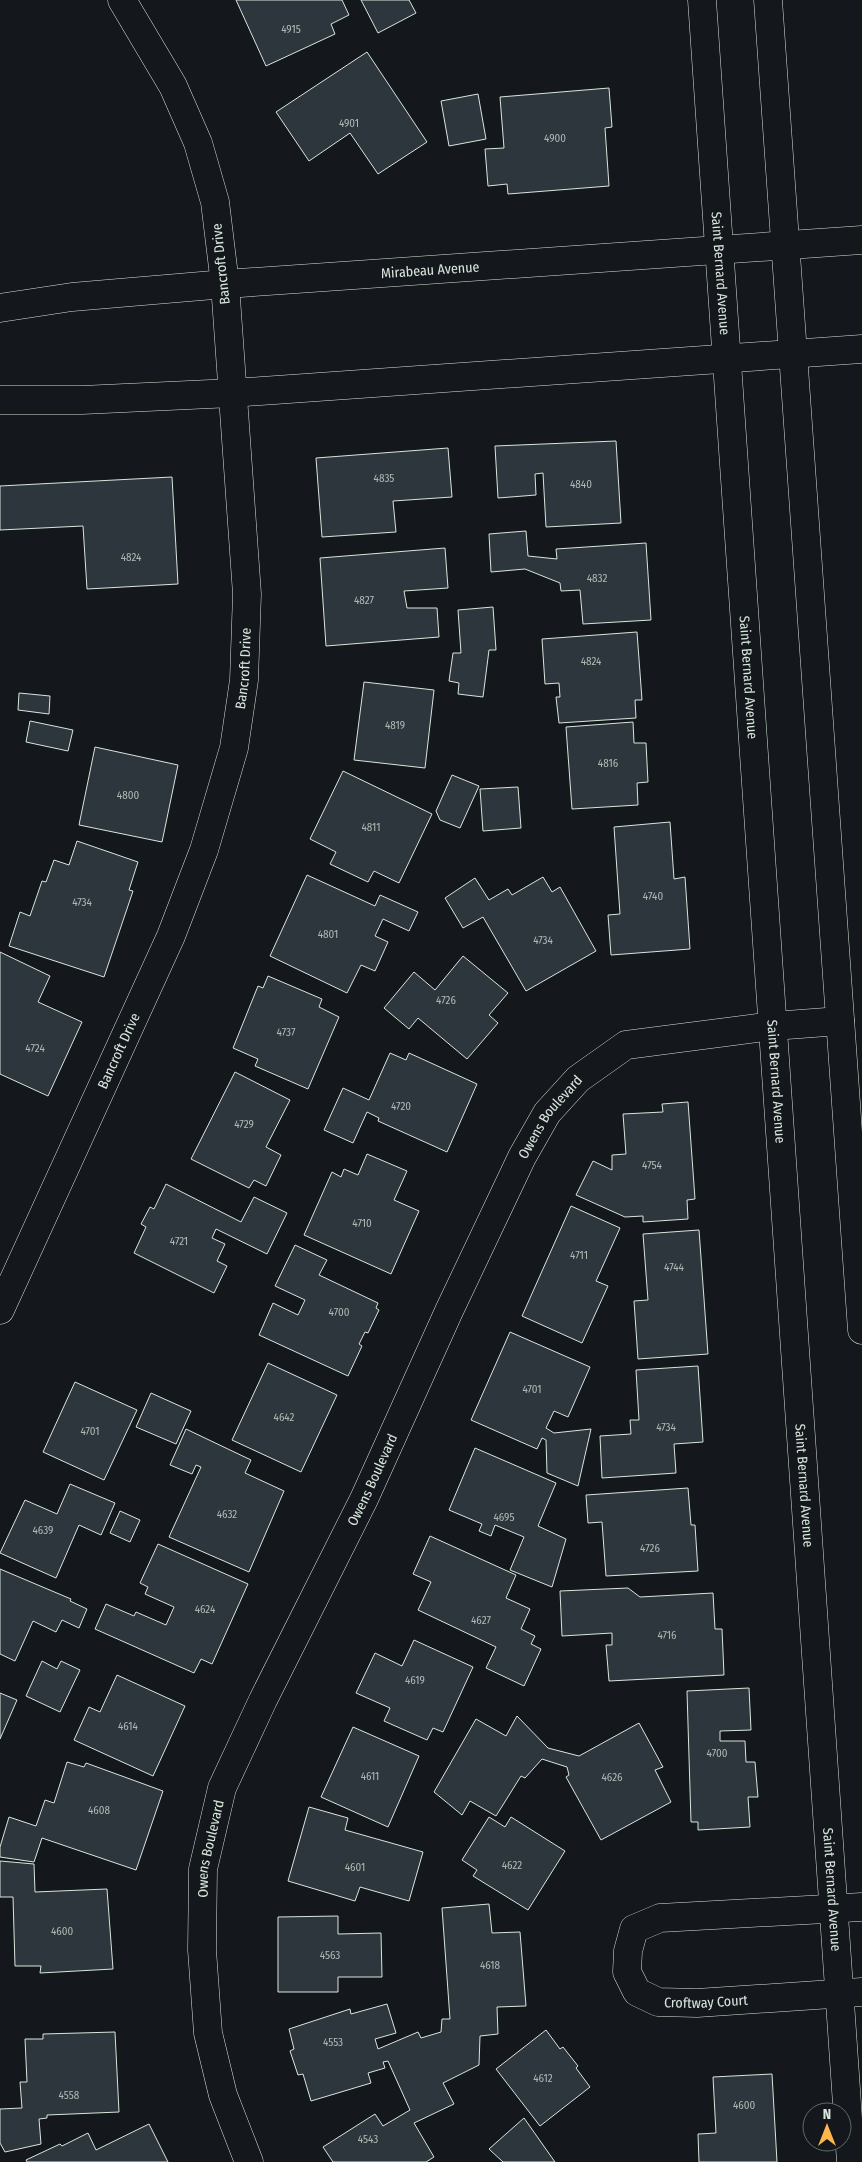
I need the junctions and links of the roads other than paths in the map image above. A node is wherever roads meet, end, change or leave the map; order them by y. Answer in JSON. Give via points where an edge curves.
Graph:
{"nodes":[{"id":1,"x":122,"y":0,"type":"edge"},
{"id":2,"x":702,"y":0,"type":"edge"},
{"id":3,"x":768,"y":0,"type":"edge"},
{"id":4,"x":862,"y":240,"type":"edge"},
{"id":5,"x":786,"y":245,"type":"junction"},
{"id":6,"x":719,"y":251,"type":"junction"},
{"id":7,"x":225,"y":284,"type":"junction"},
{"id":8,"x":0,"y":308,"type":"edge"},
{"id":9,"x":862,"y":349,"type":"edge"},
{"id":10,"x":794,"y":354,"type":"junction"},
{"id":11,"x":727,"y":358,"type":"junction"},
{"id":12,"x":232,"y":393,"type":"junction"},
{"id":13,"x":0,"y":400,"type":"edge"},
{"id":14,"x":840,"y":1022,"type":"junction"},
{"id":15,"x":773,"y":1026,"type":"junction"},
{"id":16,"x":0,"y":1310,"type":"edge"},
{"id":17,"x":862,"y":1330,"type":"edge"},
{"id":18,"x":862,"y":1907,"type":"edge"},
{"id":19,"x":834,"y":1908,"type":"junction"},
{"id":20,"x":851,"y":1993,"type":"edge"},
{"id":21,"x":249,"y":2162,"type":"edge"},
{"id":22,"x":851,"y":2162,"type":"edge"}],
"edges":[{"from":1,"to":7,"type":"street","name":"Bancroft Drive","via":[[173,86],[198,143],[215,202]]},
{"from":2,"to":6,"type":"street","name":"Saint Bernard Avenue"},
{"from":3,"to":5,"type":"street"},
{"from":4,"to":5,"type":"street","name":"Mirabeau Avenue"},
{"from":5,"to":6,"type":"street","name":"Mirabeau Avenue"},
{"from":5,"to":10,"type":"street"},
{"from":6,"to":7,"type":"street","name":"Mirabeau Avenue"},
{"from":6,"to":11,"type":"street","name":"Saint Bernard Avenue"},
{"from":7,"to":8,"type":"street","name":"Mirabeau Avenue","via":[[72,296]]},
{"from":7,"to":12,"type":"street","name":"Bancroft Drive"},
{"from":9,"to":10,"type":"street"},
{"from":10,"to":11,"type":"street"},
{"from":10,"to":14,"type":"street"},
{"from":11,"to":12,"type":"street"},
{"from":11,"to":15,"type":"street","name":"Saint Bernard Avenue"},
{"from":12,"to":13,"type":"street"},
{"from":12,"to":16,"type":"street","name":"Bancroft Drive","via":[[247,594],[244,680],[234,748],[204,850],[171,936]]},
{"from":14,"to":15,"type":"street","name":"Owens Boulevard"},
{"from":14,"to":17,"type":"street"},
{"from":15,"to":19,"type":"street","name":"Saint Bernard Avenue"},
{"from":15,"to":21,"type":"street","name":"Owens Boulevard","via":[[626,1045],[578,1079],[547,1113],[522,1157],[364,1500],[222,1788],[203,1869],[202,1950],[208,2033],[223,2094]]},
{"from":18,"to":19,"type":"street","name":"Croftway Court"},
{"from":19,"to":20,"type":"street","name":"Saint Bernard Avenue"},
{"from":19,"to":20,"type":"street","name":"Croftway Court","via":[[660,1918],[634,1929],[627,1972],[637,1992],[658,2002],[697,2003]]},
{"from":20,"to":22,"type":"street","name":"Saint Bernard Avenue"}]}
